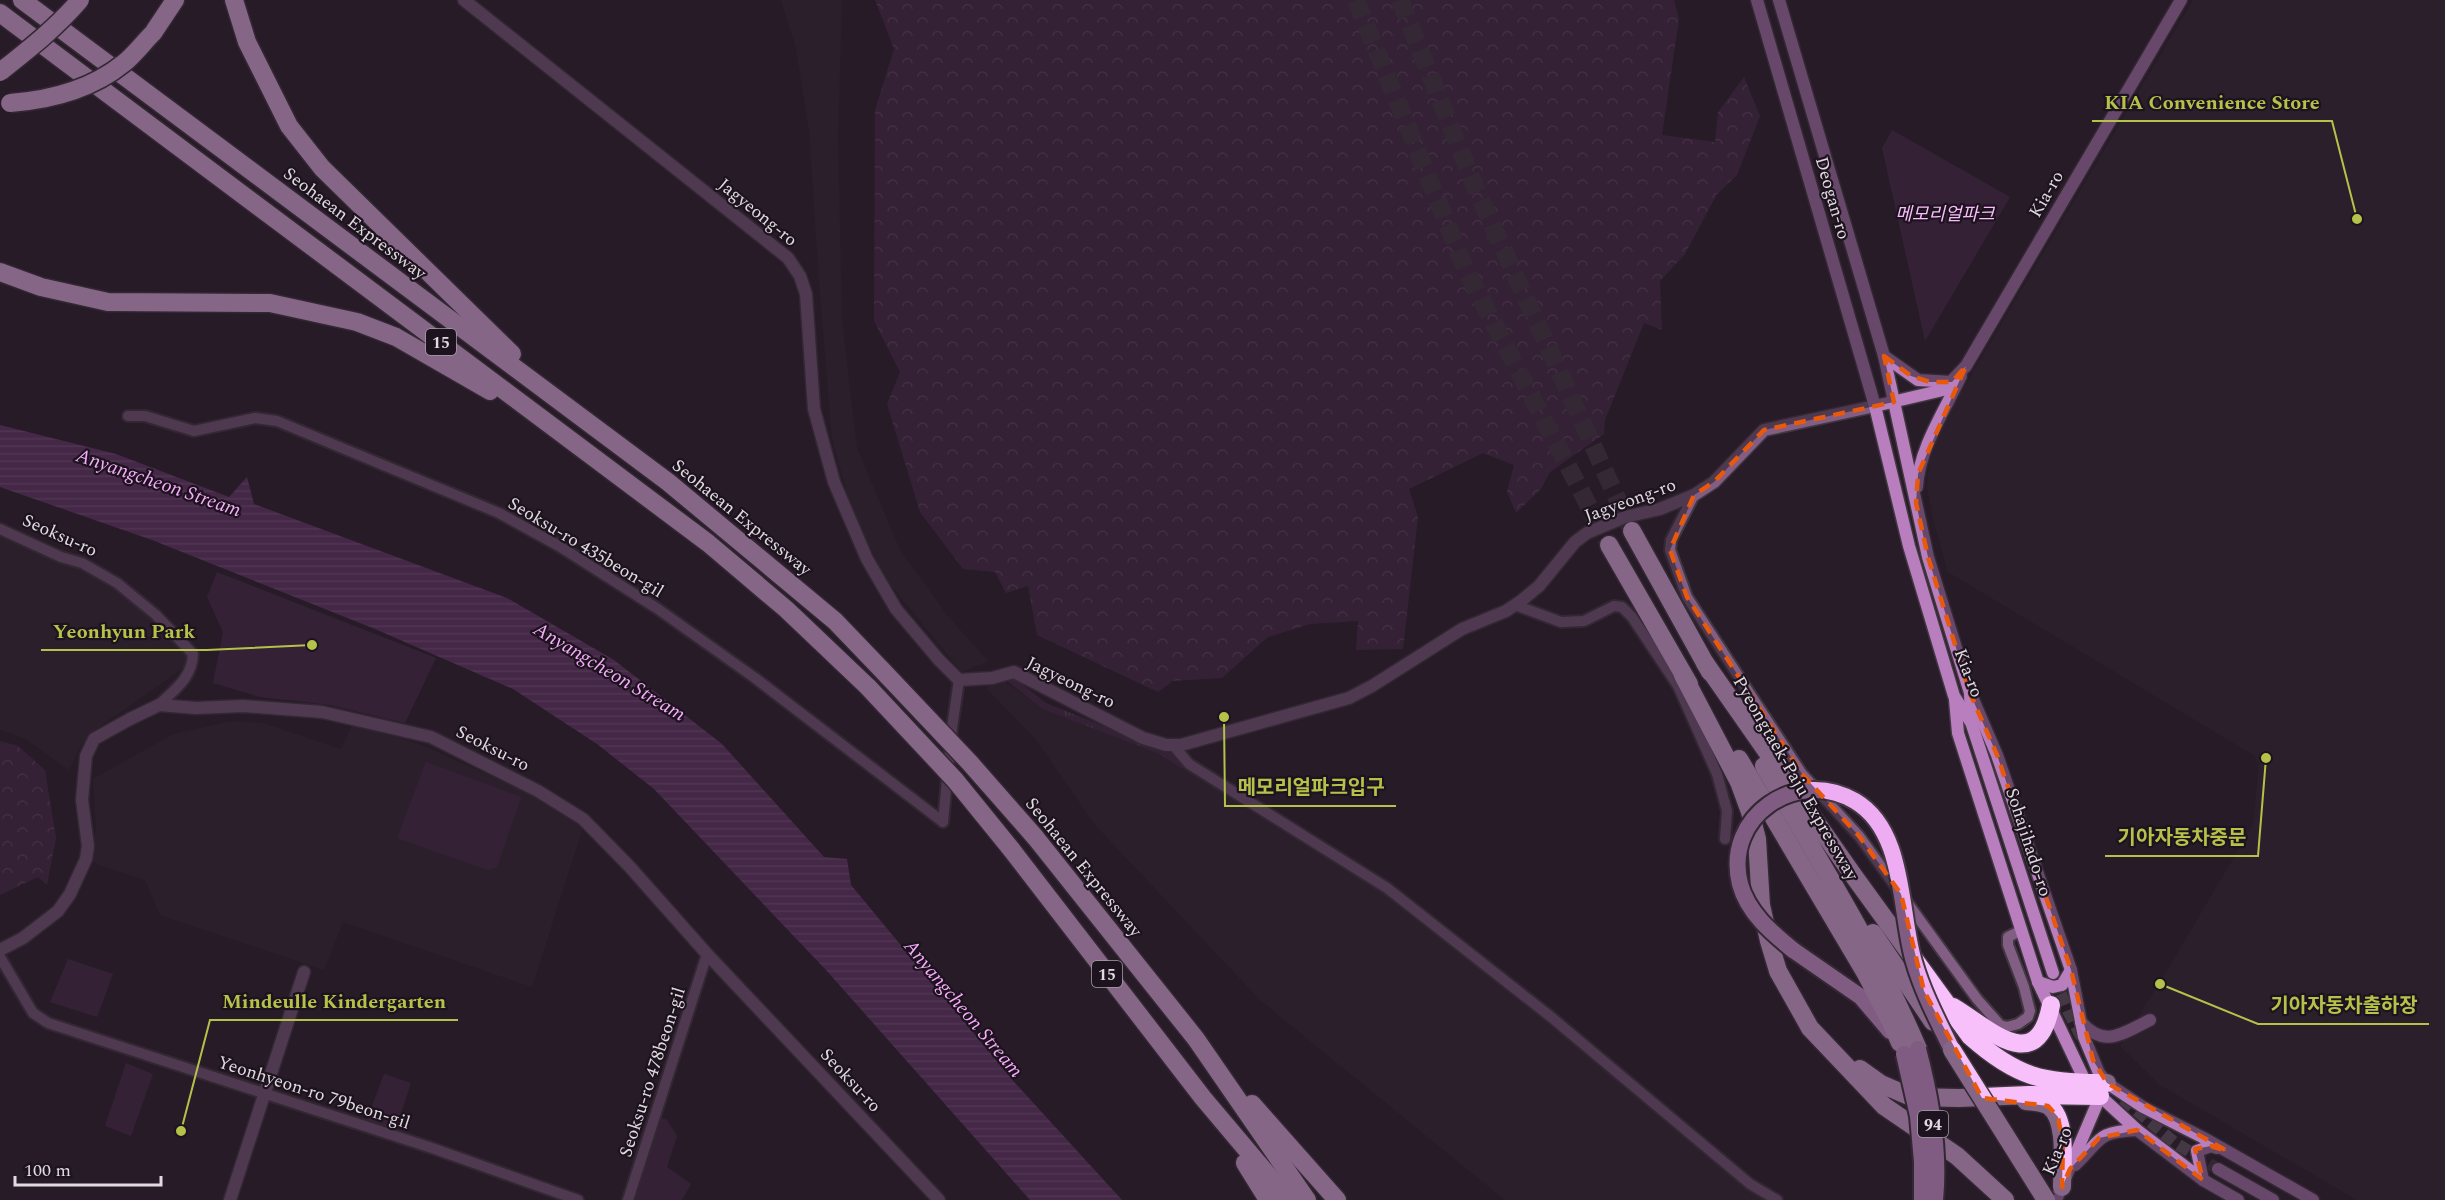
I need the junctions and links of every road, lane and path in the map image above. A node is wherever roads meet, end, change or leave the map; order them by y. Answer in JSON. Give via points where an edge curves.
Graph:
{"nodes":[{"id":1,"x":22,"y":0,"type":"edge"},
{"id":2,"x":27,"y":0,"type":"edge"},
{"id":3,"x":80,"y":0,"type":"edge"},
{"id":4,"x":175,"y":0,"type":"edge"},
{"id":5,"x":234,"y":0,"type":"edge"},
{"id":6,"x":464,"y":0,"type":"edge"},
{"id":7,"x":1757,"y":0,"type":"edge"},
{"id":8,"x":1779,"y":0,"type":"edge"},
{"id":9,"x":2181,"y":0,"type":"edge"},
{"id":10,"x":0,"y":13,"type":"edge"},
{"id":11,"x":42,"y":15,"type":"junction"},
{"id":12,"x":0,"y":72,"type":"edge"},
{"id":13,"x":5,"y":103,"type":"edge"},
{"id":14,"x":0,"y":272,"type":"edge"},
{"id":15,"x":1884,"y":356,"type":"junction"},
{"id":16,"x":1966,"y":366,"type":"junction"},
{"id":17,"x":1952,"y":382,"type":"junction"},
{"id":18,"x":561,"y":402,"type":"junction"},
{"id":19,"x":1894,"y":402,"type":"junction"},
{"id":20,"x":1875,"y":406,"type":"junction"},
{"id":21,"x":128,"y":416,"type":"dead end"},
{"id":22,"x":551,"y":425,"type":"junction"},
{"id":23,"x":1695,"y":495,"type":"junction"},
{"id":24,"x":1916,"y":503,"type":"junction"},
{"id":25,"x":0,"y":529,"type":"edge"},
{"id":26,"x":1632,"y":531,"type":"tunnel mouth"},
{"id":27,"x":1609,"y":545,"type":"tunnel mouth"},
{"id":28,"x":1515,"y":604,"type":"junction"},
{"id":29,"x":1705,"y":663,"type":"junction"},
{"id":30,"x":1683,"y":675,"type":"junction"},
{"id":31,"x":959,"y":680,"type":"junction"},
{"id":32,"x":1970,"y":693,"type":"junction"},
{"id":33,"x":1954,"y":696,"type":"junction"},
{"id":34,"x":159,"y":705,"type":"junction"},
{"id":35,"x":1971,"y":722,"type":"junction"},
{"id":36,"x":1173,"y":745,"type":"junction"},
{"id":37,"x":1740,"y":807,"type":"dead end"},
{"id":38,"x":1727,"y":811,"type":"junction"},
{"id":39,"x":1725,"y":839,"type":"dead end"},
{"id":40,"x":1821,"y":865,"type":"junction"},
{"id":41,"x":2022,"y":930,"type":"junction"},
{"id":42,"x":0,"y":950,"type":"edge"},
{"id":43,"x":707,"y":954,"type":"junction"},
{"id":44,"x":0,"y":957,"type":"edge"},
{"id":45,"x":2071,"y":970,"type":"junction"},
{"id":46,"x":304,"y":972,"type":"dead end"},
{"id":47,"x":2053,"y":973,"type":"tunnel mouth"},
{"id":48,"x":2038,"y":982,"type":"junction"},
{"id":49,"x":1949,"y":1005,"type":"junction"},
{"id":50,"x":2051,"y":1005,"type":"junction"},
{"id":51,"x":2150,"y":1020,"type":"dead end"},
{"id":52,"x":2081,"y":1022,"type":"junction"},
{"id":53,"x":1810,"y":1028,"type":"junction"},
{"id":54,"x":1196,"y":1039,"type":"junction"},
{"id":55,"x":1907,"y":1049,"type":"junction"},
{"id":56,"x":1952,"y":1050,"type":"junction"},
{"id":57,"x":2098,"y":1087,"type":"junction"},
{"id":58,"x":264,"y":1093,"type":"junction"},
{"id":59,"x":1203,"y":1098,"type":"junction"},
{"id":60,"x":1994,"y":1098,"type":"junction"},
{"id":61,"x":2137,"y":1130,"type":"junction"},
{"id":62,"x":2227,"y":1151,"type":"junction"},
{"id":63,"x":2070,"y":1169,"type":"junction"},
{"id":64,"x":2218,"y":1169,"type":"tunnel mouth"},
{"id":65,"x":2203,"y":1180,"type":"junction"},
{"id":66,"x":2059,"y":1193,"type":"edge"},
{"id":67,"x":230,"y":1200,"type":"edge"},
{"id":68,"x":578,"y":1200,"type":"edge"},
{"id":69,"x":628,"y":1200,"type":"edge"},
{"id":70,"x":939,"y":1200,"type":"edge"},
{"id":71,"x":1268,"y":1200,"type":"edge"},
{"id":72,"x":1288,"y":1200,"type":"edge"},
{"id":73,"x":1307,"y":1200,"type":"edge"},
{"id":74,"x":1337,"y":1200,"type":"edge"},
{"id":75,"x":1777,"y":1200,"type":"edge"},
{"id":76,"x":1912,"y":1200,"type":"edge"},
{"id":77,"x":1922,"y":1200,"type":"edge"},
{"id":78,"x":1929,"y":1200,"type":"edge"},
{"id":79,"x":1935,"y":1200,"type":"edge"},
{"id":80,"x":2005,"y":1200,"type":"edge"},
{"id":81,"x":2046,"y":1200,"type":"edge"},
{"id":82,"x":2238,"y":1200,"type":"edge"},
{"id":83,"x":2273,"y":1200,"type":"edge"},
{"id":84,"x":2313,"y":1200,"type":"edge"}],
"edges":[{"from":1,"to":11,"type":"highway","name":"Seohaean Expressway","number":"15"},
{"from":2,"to":11,"type":"highway"},
{"from":3,"to":12,"type":"highway","bridge":true,"via":[[39,42]]},
{"from":4,"to":13,"type":"highway","bridge":true,"via":[[153,33],[123,64],[73,91],[45,100]]},
{"from":5,"to":18,"type":"highway","via":[[247,42],[289,126],[322,168]]},
{"from":6,"to":31,"type":"street","name":"Jagyeong-ro","via":[[788,258],[806,294],[814,410],[834,482],[867,559],[896,609]]},
{"from":7,"to":20,"type":"main road","name":"Deogan-ro"},
{"from":8,"to":15,"type":"main road","name":"Deogan-ro"},
{"from":9,"to":16,"type":"main road","name":"Kia-ro"},
{"from":10,"to":22,"type":"highway","number":"15"},
{"from":11,"to":18,"type":"highway","name":"Seohaean Expressway","number":"15"},
{"from":14,"to":22,"type":"highway","via":[[52,290],[108,302],[270,303],[357,322],[396,337]]},
{"from":15,"to":17,"type":"main road","via":[[1918,380]]},
{"from":15,"to":19,"type":"main road","name":"Deogan-ro"},
{"from":16,"to":17,"type":"main road","name":"Kia-ro"},
{"from":16,"to":24,"type":"main road","via":[[1918,474]]},
{"from":17,"to":19,"type":"main road","name":"Kia-ro","via":[[1943,390]]},
{"from":18,"to":54,"type":"highway","name":"Seohaean Expressway","number":"15","bridge":true,"via":[[726,528],[835,621],[1035,837]]},
{"from":19,"to":20,"type":"main road","name":"Kia-ro"},
{"from":19,"to":24,"type":"main road","name":"Kia-ro"},
{"from":20,"to":23,"type":"street","name":"Jagyeong-ro","via":[[1764,430],[1714,482]]},
{"from":20,"to":33,"type":"main road","name":"Kia-ro","via":[[1909,546]]},
{"from":21,"to":31,"type":"street","name":"Seoksu-ro 435beon-gil","via":[[144,416],[194,431],[255,418],[277,421],[499,513],[668,615],[943,822]]},
{"from":22,"to":59,"type":"highway","number":"15","bridge":true,"via":[[732,562],[868,687],[955,780]]},
{"from":23,"to":28,"type":"street","name":"Jagyeong-ro","via":[[1587,533],[1539,586]]},
{"from":23,"to":41,"type":"street","via":[[1671,540],[1670,550],[1687,597],[1797,776],[1859,836],[1977,999],[2000,1025],[2007,1027],[2018,1024],[2030,1011],[2008,945],[2008,937]]},
{"from":24,"to":32,"type":"main road","name":"Kia-ro","via":[[1928,557]]},
{"from":25,"to":34,"type":"street","name":"Seoksu-ro","via":[[82,563],[117,583],[178,636],[194,654],[193,666],[189,676]]},
{"from":26,"to":29,"type":"highway","name":"Pyeongtaek-Paju Expressway"},
{"from":27,"to":30,"type":"highway","name":"Pyeongtaek-Paju Expressway"},
{"from":28,"to":36,"type":"street","name":"Jagyeong-ro","via":[[1462,629],[1349,698]]},
{"from":28,"to":38,"type":"street","via":[[1561,622],[1584,621],[1614,606],[1622,607],[1678,686],[1717,774]]},
{"from":29,"to":40,"type":"highway","name":"Pyeongtaek-Paju Expressway"},
{"from":29,"to":49,"type":"highway"},
{"from":30,"to":53,"type":"highway","via":[[1739,782],[1750,812],[1769,941],[1778,971]]},
{"from":30,"to":55,"type":"highway","name":"Pyeongtaek-Paju Expressway","via":[[1809,876]]},
{"from":31,"to":36,"type":"street","name":"Jagyeong-ro","via":[[1014,672],[1143,738]]},
{"from":32,"to":35,"type":"main road","name":"Kia-ro"},
{"from":32,"to":45,"type":"main road","via":[[1997,755]]},
{"from":33,"to":35,"type":"main road","name":"Kia-ro"},
{"from":33,"to":41,"type":"main road","via":[[1958,733]]},
{"from":34,"to":42,"type":"street","via":[[94,739],[83,771],[86,860],[58,911]]},
{"from":34,"to":43,"type":"street","name":"Seoksu-ro","via":[[322,712],[439,741],[538,791],[583,819]]},
{"from":35,"to":47,"type":"main road","name":"Sohajihado-ro"},
{"from":36,"to":75,"type":"street","via":[[1188,764],[1387,888],[1551,1017],[1750,1184]]},
{"from":37,"to":38,"type":"street"},
{"from":38,"to":39,"type":"street"},
{"from":40,"to":55,"type":"highway","name":"Pyeongtaek-Paju Expressway","via":[[1895,995]]},
{"from":40,"to":56,"type":"highway","bridge":true,"via":[[1842,885]]},
{"from":41,"to":48,"type":"main road"},
{"from":43,"to":69,"type":"street","name":"Seoksu-ro 478beon-gil"},
{"from":43,"to":70,"type":"street","name":"Seoksu-ro"},
{"from":44,"to":58,"type":"street","name":"Yeonhyeon-ro 79beon-gil","via":[[33,1013],[48,1023]]},
{"from":45,"to":48,"type":"main road","via":[[2062,985],[2053,987]]},
{"from":45,"to":52,"type":"main road"},
{"from":46,"to":58,"type":"street"},
{"from":48,"to":50,"type":"main road"},
{"from":49,"to":50,"type":"highway","via":[[1999,1038],[2017,1045],[2033,1042],[2040,1036]]},
{"from":49,"to":57,"type":"highway","via":[[1970,1036],[2024,1074]]},
{"from":50,"to":57,"type":"main road"},
{"from":51,"to":52,"type":"main road","via":[[2109,1038],[2097,1035]]},
{"from":52,"to":57,"type":"main road"},
{"from":53,"to":60,"type":"highway","via":[[1881,1084],[1911,1097]]},
{"from":53,"to":80,"type":"highway","via":[[1884,1106],[1958,1156]]},
{"from":54,"to":73,"type":"highway","name":"Seohaean Expressway","number":"15"},
{"from":54,"to":74,"type":"highway"},
{"from":55,"to":56,"type":"highway","bridge":true,"via":[[1861,997],[1767,929],[1745,897],[1738,871],[1743,838],[1760,811],[1779,798],[1806,789],[1836,792],[1872,814],[1888,839],[1896,862],[1914,961],[1924,991]]},
{"from":55,"to":77,"type":"highway","number":"94","bridge":true,"via":[[1918,1116]]},
{"from":55,"to":79,"type":"highway","number":"94","bridge":true,"via":[[1928,1087],[1936,1154]]},
{"from":56,"to":81,"type":"highway","bridge":true},
{"from":57,"to":60,"type":"highway"},
{"from":57,"to":61,"type":"main road"},
{"from":57,"to":62,"type":"main road"},
{"from":57,"to":63,"type":"main road","name":"Kia-ro"},
{"from":58,"to":67,"type":"street"},
{"from":58,"to":68,"type":"street","name":"Yeonhyeon-ro 79beon-gil"},
{"from":59,"to":71,"type":"highway"},
{"from":59,"to":72,"type":"highway","number":"15"},
{"from":60,"to":66,"type":"highway","via":[[2035,1102],[2048,1106],[2058,1117],[2063,1144]]},
{"from":61,"to":63,"type":"main road","via":[[2104,1135]]},
{"from":61,"to":65,"type":"main road"},
{"from":62,"to":65,"type":"main road","via":[[2211,1146],[2198,1151]]},
{"from":62,"to":84,"type":"main road"},
{"from":63,"to":66,"type":"main road","name":"Kia-ro"},
{"from":64,"to":83,"type":"main road"},
{"from":65,"to":82,"type":"main road"},
{"from":76,"to":78,"type":"street"}]}
